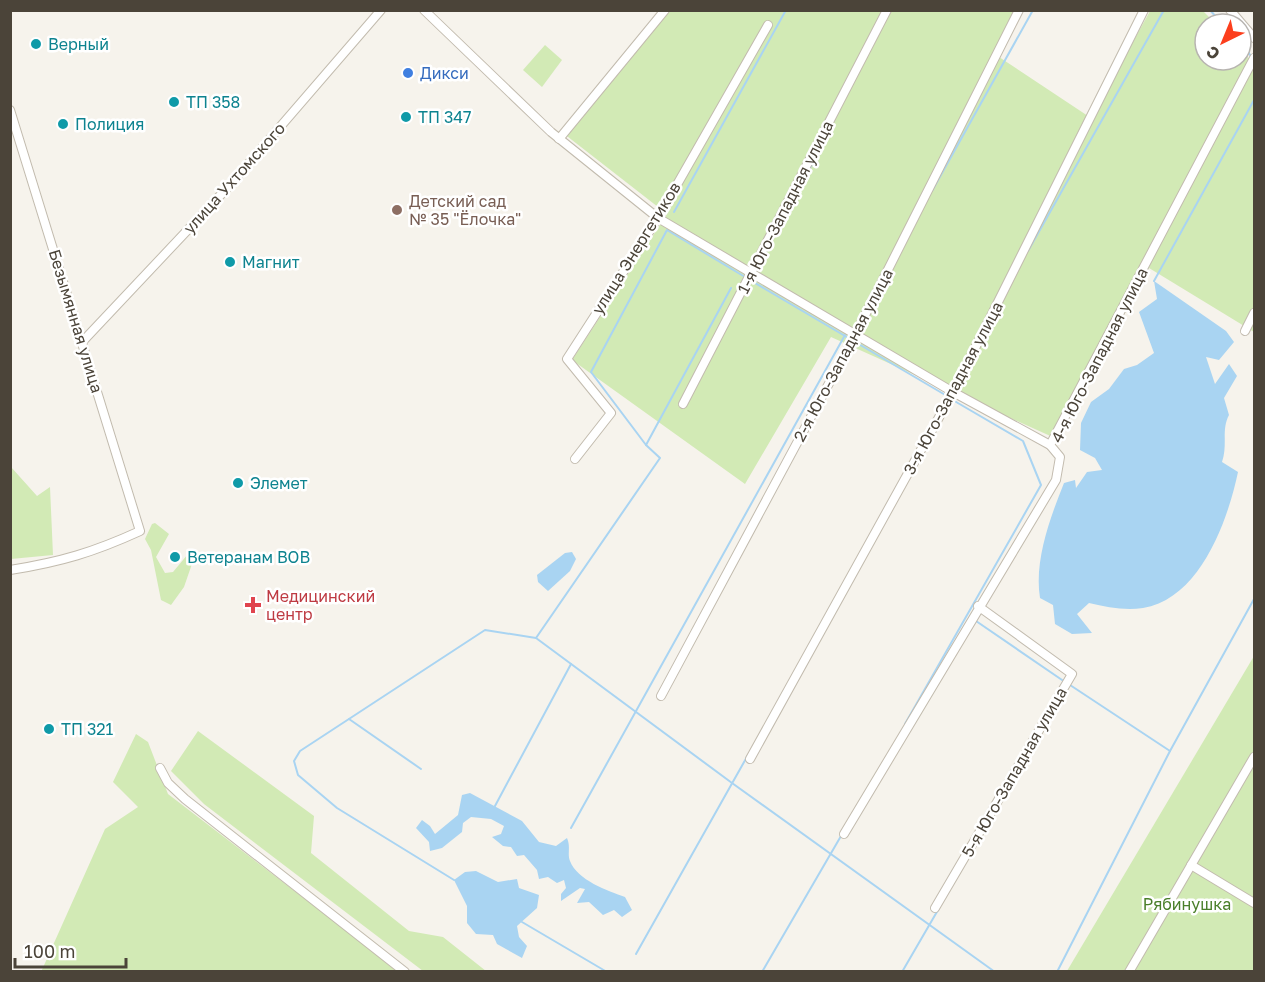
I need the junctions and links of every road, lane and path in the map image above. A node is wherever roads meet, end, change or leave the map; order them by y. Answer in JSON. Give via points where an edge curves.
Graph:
{"nodes":[{"id":1,"x":381,"y":10,"type":"edge"},
{"id":2,"x":424,"y":10,"type":"edge"},
{"id":3,"x":665,"y":10,"type":"edge"},
{"id":4,"x":887,"y":10,"type":"edge"},
{"id":5,"x":1019,"y":10,"type":"edge"},
{"id":6,"x":1143,"y":10,"type":"edge"},
{"id":7,"x":1230,"y":10,"type":"edge"},
{"id":8,"x":768,"y":25,"type":"dead end"},
{"id":9,"x":1254,"y":38,"type":"edge"},
{"id":10,"x":1254,"y":58,"type":"edge"},
{"id":11,"x":10,"y":110,"type":"edge"},
{"id":12,"x":559,"y":139,"type":"junction"},
{"id":13,"x":658,"y":218,"type":"junction"},
{"id":14,"x":751,"y":273,"type":"junction"},
{"id":15,"x":1254,"y":312,"type":"edge"},
{"id":16,"x":1245,"y":331,"type":"dead end"},
{"id":17,"x":855,"y":335,"type":"junction"},
{"id":18,"x":82,"y":340,"type":"junction"},
{"id":19,"x":953,"y":392,"type":"junction"},
{"id":20,"x":683,"y":404,"type":"dead end"},
{"id":21,"x":1050,"y":445,"type":"junction"},
{"id":22,"x":575,"y":459,"type":"dead end"},
{"id":23,"x":10,"y":570,"type":"edge"},
{"id":24,"x":978,"y":606,"type":"junction"},
{"id":25,"x":662,"y":696,"type":"dead end"},
{"id":26,"x":1254,"y":757,"type":"edge"},
{"id":27,"x":750,"y":759,"type":"dead end"},
{"id":28,"x":160,"y":768,"type":"dead end"},
{"id":29,"x":844,"y":834,"type":"dead end"},
{"id":30,"x":1191,"y":865,"type":"junction"},
{"id":31,"x":1254,"y":903,"type":"edge"},
{"id":32,"x":934,"y":908,"type":"dead end"},
{"id":33,"x":405,"y":972,"type":"edge"},
{"id":34,"x":1129,"y":972,"type":"edge"}],
"edges":[{"from":1,"to":18,"type":"street","name":"улица Ухтомского","via":[[230,185]]},
{"from":2,"to":12,"type":"street"},
{"from":3,"to":12,"type":"street"},
{"from":4,"to":14,"type":"street","name":"1-я Юго-Западная улица"},
{"from":5,"to":17,"type":"street","name":"2-я Юго-Западная улица"},
{"from":6,"to":19,"type":"street","name":"3-я Юго-Западная улица"},
{"from":7,"to":9,"type":"street"},
{"from":8,"to":13,"type":"street","name":"улица Энергетиков"},
{"from":10,"to":21,"type":"street","name":"4-я Юго-Западная улица"},
{"from":11,"to":18,"type":"street","name":"Безымянная улица"},
{"from":12,"to":13,"type":"street"},
{"from":13,"to":14,"type":"street"},
{"from":13,"to":22,"type":"street","name":"улица Энергетиков","via":[[567,359],[611,413]]},
{"from":14,"to":17,"type":"street"},
{"from":14,"to":20,"type":"street","name":"1-я Юго-Западная улица"},
{"from":15,"to":16,"type":"street"},
{"from":17,"to":19,"type":"street"},
{"from":17,"to":25,"type":"street","name":"2-я Юго-Западная улица"},
{"from":18,"to":23,"type":"street","name":"Безымянная улица","via":[[140,531],[92,553]]},
{"from":19,"to":21,"type":"street"},
{"from":19,"to":27,"type":"street","name":"3-я Юго-Западная улица"},
{"from":21,"to":24,"type":"street","name":"4-я Юго-Западная улица","via":[[1060,457],[1056,480]]},
{"from":24,"to":29,"type":"street","name":"4-я Юго-Западная улица"},
{"from":24,"to":32,"type":"street","name":"5-я Юго-Западная улица","via":[[1072,674]]},
{"from":26,"to":30,"type":"street"},
{"from":28,"to":33,"type":"street","via":[[168,783],[185,799]]},
{"from":30,"to":31,"type":"street"},
{"from":30,"to":34,"type":"street"}]}
